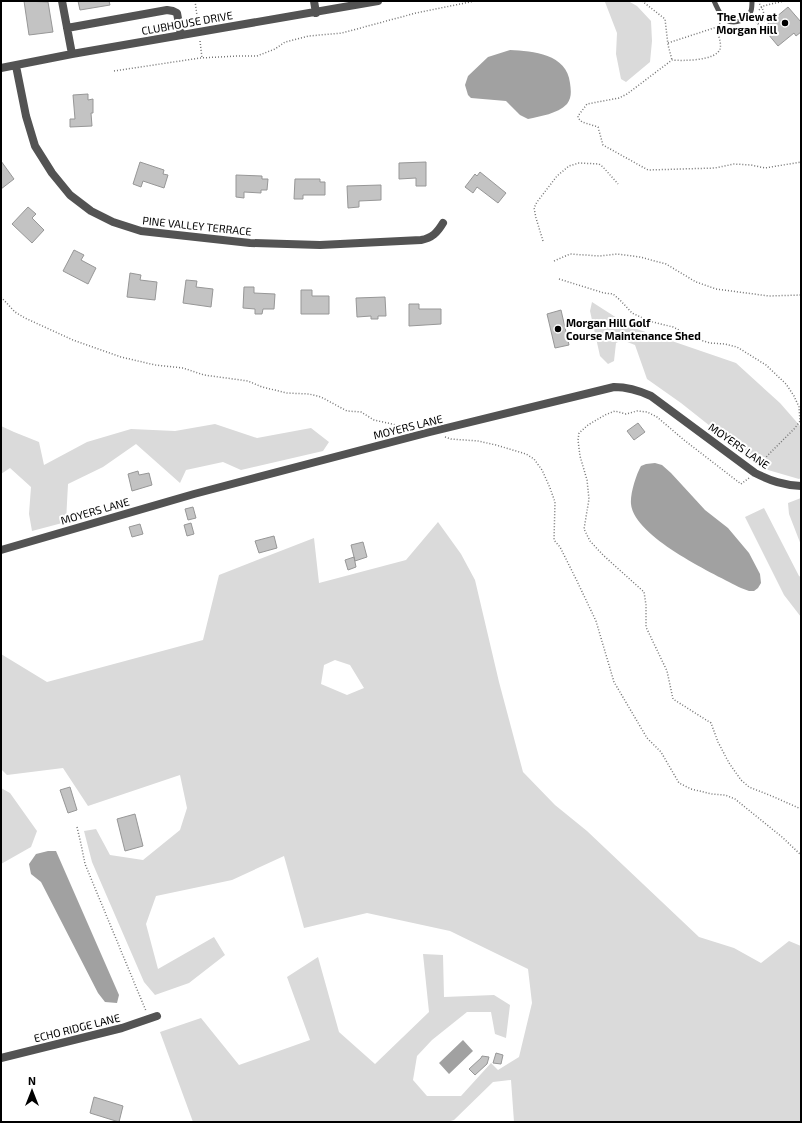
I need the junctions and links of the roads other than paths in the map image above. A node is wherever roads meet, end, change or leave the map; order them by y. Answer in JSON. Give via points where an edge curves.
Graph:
{"nodes":[{"id":1,"x":62,"y":1,"type":"edge"},
{"id":2,"x":314,"y":1,"type":"edge"},
{"id":3,"x":378,"y":1,"type":"edge"},
{"id":4,"x":714,"y":1,"type":"edge"},
{"id":5,"x":752,"y":1,"type":"edge"},
{"id":6,"x":316,"y":12,"type":"junction"},
{"id":7,"x":67,"y":28,"type":"junction"},
{"id":8,"x":181,"y":35,"type":"junction"},
{"id":9,"x":72,"y":54,"type":"junction"},
{"id":10,"x":16,"y":66,"type":"junction"},
{"id":11,"x":1,"y":68,"type":"edge"},
{"id":12,"x":443,"y":223,"type":"dead end"},
{"id":13,"x":801,"y":486,"type":"edge"},
{"id":14,"x":1,"y":550,"type":"edge"},
{"id":15,"x":153,"y":1017,"type":"road end"},
{"id":16,"x":1,"y":1058,"type":"edge"}],
"edges":[{"from":1,"to":7,"type":"street"},
{"from":2,"to":6,"type":"street"},
{"from":3,"to":6,"type":"street","name":"CLUBHOUSE DRIVE"},
{"from":4,"to":5,"type":"lane","via":[[721,15],[733,22],[747,16]]},
{"from":6,"to":8,"type":"street","name":"CLUBHOUSE DRIVE"},
{"from":7,"to":8,"type":"street","via":[[167,10],[177,13]]},
{"from":7,"to":9,"type":"street"},
{"from":8,"to":9,"type":"street","name":"CLUBHOUSE DRIVE"},
{"from":9,"to":10,"type":"street","name":"CLUBHOUSE DRIVE"},
{"from":10,"to":11,"type":"street","name":"CLUBHOUSE DRIVE"},
{"from":10,"to":12,"type":"street","name":"PINE VALLEY TERRACE","via":[[35,146],[70,195],[91,211],[113,222],[141,232],[181,237],[250,243],[320,245],[429,239]]},
{"from":13,"to":14,"type":"street","name":"MOYERS LANE","via":[[773,482],[755,473],[651,396],[637,390],[614,387],[194,494]]},
{"from":15,"to":16,"type":"street","name":"ECHO RIDGE LANE","via":[[122,1028]]}]}
